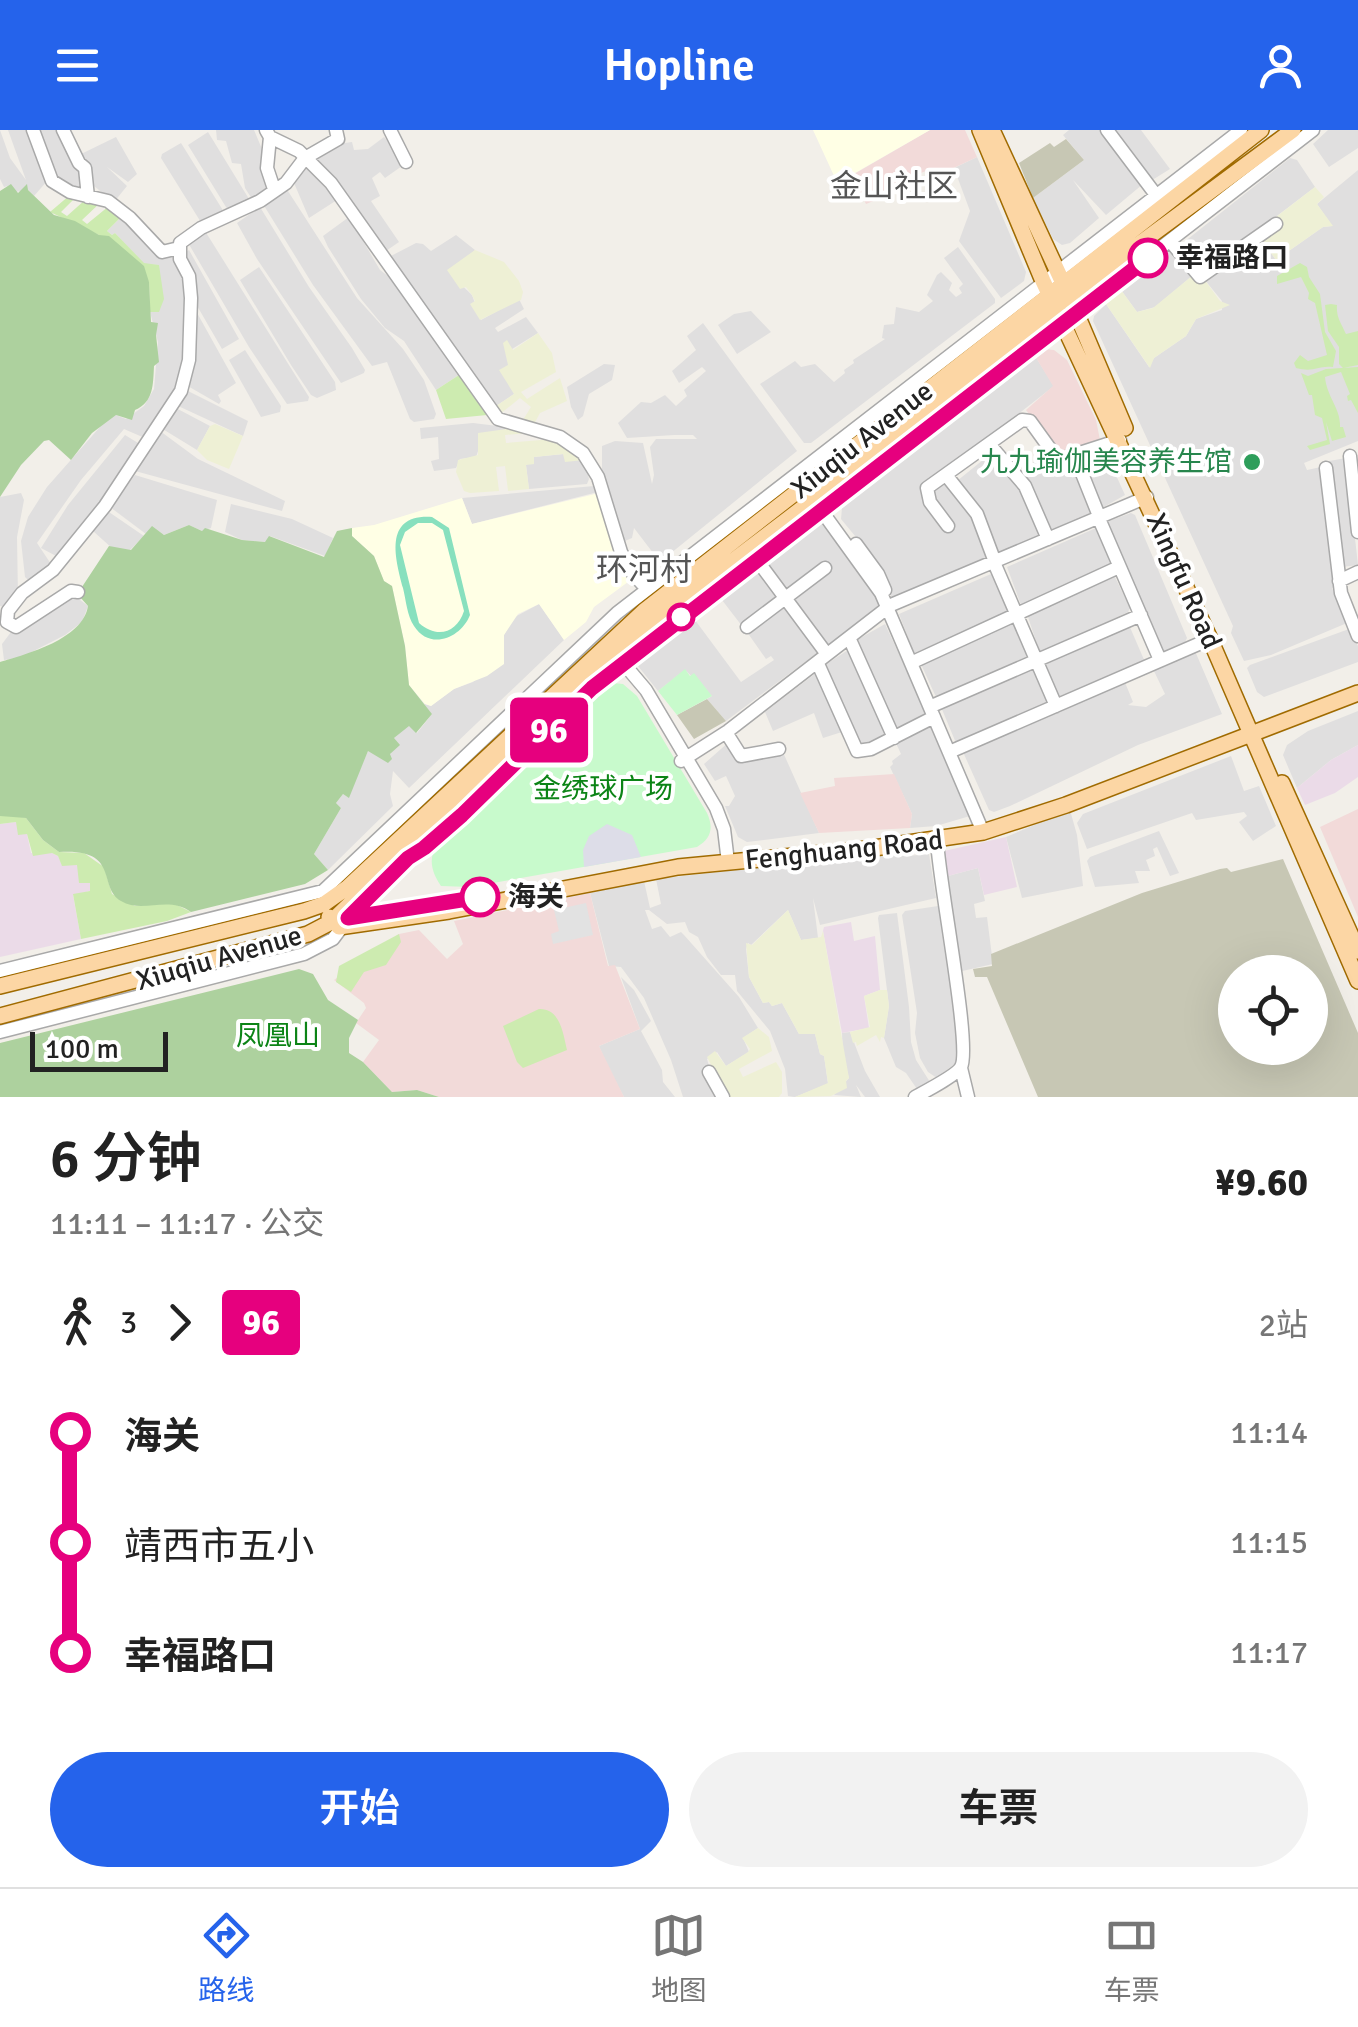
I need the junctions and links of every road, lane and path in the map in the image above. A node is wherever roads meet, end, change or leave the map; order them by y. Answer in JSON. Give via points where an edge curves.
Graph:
{"nodes":[{"id":1,"x":33,"y":130,"type":"edge"},
{"id":2,"x":63,"y":130,"type":"edge"},
{"id":3,"x":336,"y":130,"type":"edge"},
{"id":4,"x":390,"y":130,"type":"edge"},
{"id":5,"x":980,"y":130,"type":"edge"},
{"id":6,"x":992,"y":130,"type":"edge"},
{"id":7,"x":1108,"y":130,"type":"edge"},
{"id":8,"x":1241,"y":130,"type":"edge"},
{"id":9,"x":1260,"y":130,"type":"edge"},
{"id":10,"x":1299,"y":133,"type":"edge"},
{"id":11,"x":268,"y":134,"type":"edge"},
{"id":12,"x":305,"y":158,"type":"junction"},
{"id":13,"x":406,"y":162,"type":"dead end"},
{"id":14,"x":274,"y":190,"type":"junction"},
{"id":15,"x":88,"y":197,"type":"junction"},
{"id":16,"x":1159,"y":198,"type":"junction"},
{"id":17,"x":1276,"y":224,"type":"dead end"},
{"id":18,"x":1163,"y":236,"type":"junction"},
{"id":19,"x":179,"y":248,"type":"junction"},
{"id":20,"x":1060,"y":296,"type":"junction"},
{"id":21,"x":1016,"y":304,"type":"junction"},
{"id":22,"x":1032,"y":308,"type":"junction"},
{"id":23,"x":930,"y":369,"type":"junction"},
{"id":24,"x":950,"y":372,"type":"junction"},
{"id":25,"x":967,"y":396,"type":"junction"},
{"id":26,"x":943,"y":397,"type":"junction"},
{"id":27,"x":869,"y":436,"type":"junction"},
{"id":28,"x":1120,"y":440,"type":"junction"},
{"id":29,"x":990,"y":444,"type":"junction"},
{"id":30,"x":896,"y":450,"type":"junction"},
{"id":31,"x":1074,"y":456,"type":"junction"},
{"id":32,"x":1350,"y":456,"type":"dead end"},
{"id":33,"x":1326,"y":468,"type":"dead end"},
{"id":34,"x":946,"y":475,"type":"junction"},
{"id":35,"x":1148,"y":499,"type":"junction"},
{"id":36,"x":824,"y":508,"type":"junction"},
{"id":37,"x":802,"y":509,"type":"junction"},
{"id":38,"x":740,"y":516,"type":"junction"},
{"id":39,"x":1099,"y":519,"type":"junction"},
{"id":40,"x":759,"y":520,"type":"junction"},
{"id":41,"x":948,"y":526,"type":"dead end"},
{"id":42,"x":1358,"y":532,"type":"edge"},
{"id":43,"x":1048,"y":539,"type":"junction"},
{"id":44,"x":755,"y":555,"type":"junction"},
{"id":45,"x":995,"y":564,"type":"junction"},
{"id":46,"x":1118,"y":567,"type":"junction"},
{"id":47,"x":826,"y":568,"type":"dead end"},
{"id":48,"x":1358,"y":572,"type":"edge"},
{"id":49,"x":1339,"y":581,"type":"junction"},
{"id":50,"x":646,"y":588,"type":"junction"},
{"id":51,"x":78,"y":592,"type":"dead end"},
{"id":52,"x":713,"y":592,"type":"junction"},
{"id":53,"x":689,"y":593,"type":"junction"},
{"id":54,"x":784,"y":598,"type":"junction"},
{"id":55,"x":889,"y":610,"type":"junction"},
{"id":56,"x":1018,"y":614,"type":"junction"},
{"id":57,"x":1141,"y":615,"type":"junction"},
{"id":58,"x":747,"y":627,"type":"dead end"},
{"id":59,"x":1358,"y":636,"type":"edge"},
{"id":60,"x":1210,"y":639,"type":"junction"},
{"id":61,"x":852,"y":642,"type":"junction"},
{"id":62,"x":1038,"y":659,"type":"junction"},
{"id":63,"x":823,"y":660,"type":"junction"},
{"id":64,"x":915,"y":660,"type":"junction"},
{"id":65,"x":1160,"y":660,"type":"junction"},
{"id":66,"x":621,"y":667,"type":"junction"},
{"id":67,"x":1358,"y":685,"type":"edge"},
{"id":68,"x":1358,"y":694,"type":"edge"},
{"id":69,"x":1056,"y":706,"type":"junction"},
{"id":70,"x":934,"y":711,"type":"junction"},
{"id":71,"x":1253,"y":728,"type":"junction"},
{"id":72,"x":729,"y":737,"type":"junction"},
{"id":73,"x":894,"y":738,"type":"junction"},
{"id":74,"x":482,"y":740,"type":"junction"},
{"id":75,"x":503,"y":740,"type":"junction"},
{"id":76,"x":779,"y":749,"type":"dead end"},
{"id":77,"x":954,"y":750,"type":"junction"},
{"id":78,"x":685,"y":762,"type":"junction"},
{"id":79,"x":986,"y":828,"type":"junction"},
{"id":80,"x":937,"y":840,"type":"junction"},
{"id":81,"x":724,"y":858,"type":"junction"},
{"id":82,"x":329,"y":901,"type":"junction"},
{"id":83,"x":340,"y":921,"type":"junction"},
{"id":84,"x":1358,"y":951,"type":"edge"},
{"id":85,"x":134,"y":955,"type":"junction"},
{"id":86,"x":62,"y":963,"type":"junction"},
{"id":87,"x":0,"y":971,"type":"edge"},
{"id":88,"x":27,"y":972,"type":"junction"},
{"id":89,"x":1358,"y":981,"type":"edge"},
{"id":90,"x":0,"y":986,"type":"edge"},
{"id":91,"x":138,"y":989,"type":"junction"},
{"id":92,"x":0,"y":1016,"type":"edge"},
{"id":93,"x":0,"y":1032,"type":"edge"},
{"id":94,"x":961,"y":1068,"type":"junction"},
{"id":95,"x":708,"y":1072,"type":"dead end"},
{"id":96,"x":722,"y":1097,"type":"edge"},
{"id":97,"x":915,"y":1097,"type":"edge"},
{"id":98,"x":968,"y":1097,"type":"edge"}],
"edges":[{"from":1,"to":15,"type":"street","via":[[52,181]]},
{"from":2,"to":15,"type":"street","via":[[85,168]]},
{"from":3,"to":12,"type":"street","via":[[338,139]]},
{"from":4,"to":13,"type":"street"},
{"from":5,"to":20,"type":"main road","name":"Xingfu Road"},
{"from":6,"to":20,"type":"main road","name":"Xingfu Road"},
{"from":7,"to":16,"type":"street"},
{"from":8,"to":16,"type":"street"},
{"from":9,"to":16,"type":"main road","name":"Xiuqiu Avenue"},
{"from":10,"to":18,"type":"main road","name":"Xiuqiu Avenue"},
{"from":10,"to":18,"type":"street","via":[[1183,231]]},
{"from":11,"to":12,"type":"street"},
{"from":11,"to":14,"type":"street"},
{"from":12,"to":14,"type":"street"},
{"from":12,"to":50,"type":"street","via":[[331,183],[498,420],[560,437],[584,452],[621,552]]},
{"from":14,"to":19,"type":"street","via":[[201,228]]},
{"from":15,"to":19,"type":"street","via":[[124,212],[162,252]]},
{"from":16,"to":20,"type":"main road","name":"Xiuqiu Avenue"},
{"from":17,"to":18,"type":"street","via":[[1200,277]]},
{"from":18,"to":20,"type":"main road","name":"Xiuqiu Avenue"},
{"from":19,"to":51,"type":"street","via":[[191,298],[189,360],[180,391],[117,490],[52,570],[22,593],[7,622],[16,627]]},
{"from":20,"to":21,"type":"street"},
{"from":20,"to":22,"type":"main road","name":"Xiuqiu Avenue"},
{"from":20,"to":25,"type":"street"},
{"from":20,"to":26,"type":"main road","name":"Xiuqiu Avenue"},
{"from":20,"to":28,"type":"main road","name":"Xingfu Road"},
{"from":20,"to":71,"type":"main road","name":"Xingfu Road"},
{"from":21,"to":22,"type":"street"},
{"from":21,"to":23,"type":"street"},
{"from":22,"to":24,"type":"main road","name":"Xiuqiu Avenue"},
{"from":23,"to":24,"type":"street"},
{"from":23,"to":27,"type":"street"},
{"from":24,"to":27,"type":"main road","name":"Xiuqiu Avenue"},
{"from":25,"to":26,"type":"street"},
{"from":25,"to":30,"type":"street"},
{"from":26,"to":27,"type":"main road","name":"Xiuqiu Avenue"},
{"from":27,"to":30,"type":"street"},
{"from":27,"to":37,"type":"main road","name":"Xiuqiu Avenue"},
{"from":27,"to":38,"type":"street"},
{"from":27,"to":40,"type":"main road","name":"Xiuqiu Avenue"},
{"from":28,"to":31,"type":"street"},
{"from":28,"to":35,"type":"main road","name":"Xingfu Road"},
{"from":29,"to":31,"type":"street","via":[[1025,419],[1056,457]]},
{"from":29,"to":34,"type":"street"},
{"from":29,"to":43,"type":"street","via":[[1025,486]]},
{"from":30,"to":36,"type":"street"},
{"from":31,"to":39,"type":"street"},
{"from":32,"to":42,"type":"street"},
{"from":33,"to":49,"type":"street"},
{"from":34,"to":41,"type":"street","via":[[926,493]]},
{"from":34,"to":45,"type":"street","via":[[976,514]]},
{"from":35,"to":39,"type":"street"},
{"from":35,"to":60,"type":"main road","name":"Xingfu Road"},
{"from":36,"to":37,"type":"street"},
{"from":36,"to":44,"type":"street"},
{"from":36,"to":55,"type":"street"},
{"from":37,"to":44,"type":"main road","name":"Xiuqiu Avenue"},
{"from":38,"to":40,"type":"street"},
{"from":38,"to":50,"type":"street"},
{"from":39,"to":43,"type":"street"},
{"from":39,"to":45,"type":"street"},
{"from":39,"to":46,"type":"street"},
{"from":40,"to":75,"type":"main road","name":"Xiuqiu Avenue","via":[[631,622]]},
{"from":43,"to":45,"type":"street"},
{"from":44,"to":52,"type":"street"},
{"from":44,"to":53,"type":"main road","name":"Xiuqiu Avenue"},
{"from":44,"to":54,"type":"street"},
{"from":45,"to":55,"type":"street"},
{"from":45,"to":56,"type":"street"},
{"from":46,"to":56,"type":"street"},
{"from":46,"to":57,"type":"street"},
{"from":47,"to":54,"type":"street"},
{"from":48,"to":49,"type":"street"},
{"from":49,"to":59,"type":"street"},
{"from":50,"to":74,"type":"street"},
{"from":52,"to":53,"type":"street"},
{"from":52,"to":66,"type":"street"},
{"from":53,"to":83,"type":"main road","name":"Xiuqiu Avenue","via":[[568,696]]},
{"from":54,"to":58,"type":"street"},
{"from":54,"to":63,"type":"street"},
{"from":55,"to":61,"type":"street"},
{"from":55,"to":63,"type":"street"},
{"from":55,"to":64,"type":"street"},
{"from":55,"to":70,"type":"street"},
{"from":56,"to":62,"type":"street"},
{"from":56,"to":64,"type":"street"},
{"from":57,"to":62,"type":"street"},
{"from":57,"to":65,"type":"street"},
{"from":60,"to":65,"type":"street"},
{"from":60,"to":71,"type":"main road","name":"Xingfu Road"},
{"from":61,"to":63,"type":"street"},
{"from":61,"to":73,"type":"street"},
{"from":62,"to":69,"type":"street"},
{"from":62,"to":70,"type":"street"},
{"from":63,"to":72,"type":"street"},
{"from":63,"to":73,"type":"street","via":[[854,748],[860,752]]},
{"from":63,"to":78,"type":"street"},
{"from":64,"to":70,"type":"street"},
{"from":65,"to":69,"type":"street"},
{"from":66,"to":78,"type":"street"},
{"from":66,"to":83,"type":"street"},
{"from":67,"to":71,"type":"main road","name":"Fenghuang Road"},
{"from":68,"to":71,"type":"main road","name":"Fenghuang Road"},
{"from":69,"to":77,"type":"street"},
{"from":70,"to":73,"type":"street"},
{"from":70,"to":77,"type":"street"},
{"from":70,"to":79,"type":"street"},
{"from":71,"to":79,"type":"main road","name":"Fenghuang Road"},
{"from":71,"to":84,"type":"main road","name":"Xingfu Road"},
{"from":71,"to":89,"type":"main road","name":"Xingfu Road"},
{"from":72,"to":76,"type":"street","via":[[741,756]]},
{"from":72,"to":78,"type":"street"},
{"from":74,"to":75,"type":"street"},
{"from":74,"to":86,"type":"street","via":[[324,890]]},
{"from":75,"to":82,"type":"main road","name":"Xiuqiu Avenue"},
{"from":77,"to":79,"type":"street"},
{"from":78,"to":81,"type":"street","via":[[718,814]]},
{"from":79,"to":80,"type":"main road","name":"Fenghuang Road"},
{"from":79,"to":81,"type":"main road","name":"Fenghuang Road"},
{"from":80,"to":81,"type":"main road","name":"Fenghuang Road"},
{"from":80,"to":94,"type":"street","via":[[961,1020]]},
{"from":81,"to":83,"type":"main road","name":"Fenghuang Road","via":[[449,911]]},
{"from":82,"to":83,"type":"main road"},
{"from":82,"to":85,"type":"main road","name":"Xiuqiu Avenue"},
{"from":83,"to":91,"type":"main road","name":"Xiuqiu Avenue"},
{"from":85,"to":86,"type":"main road","name":"Xiuqiu Avenue"},
{"from":85,"to":91,"type":"main road"},
{"from":86,"to":88,"type":"main road","name":"Xiuqiu Avenue"},
{"from":87,"to":88,"type":"street"},
{"from":88,"to":90,"type":"main road","name":"Xiuqiu Avenue"},
{"from":91,"to":92,"type":"main road","name":"Xiuqiu Avenue","via":[[106,990]]},
{"from":91,"to":93,"type":"street"},
{"from":94,"to":97,"type":"street"},
{"from":94,"to":98,"type":"street"},
{"from":95,"to":96,"type":"street"}]}
